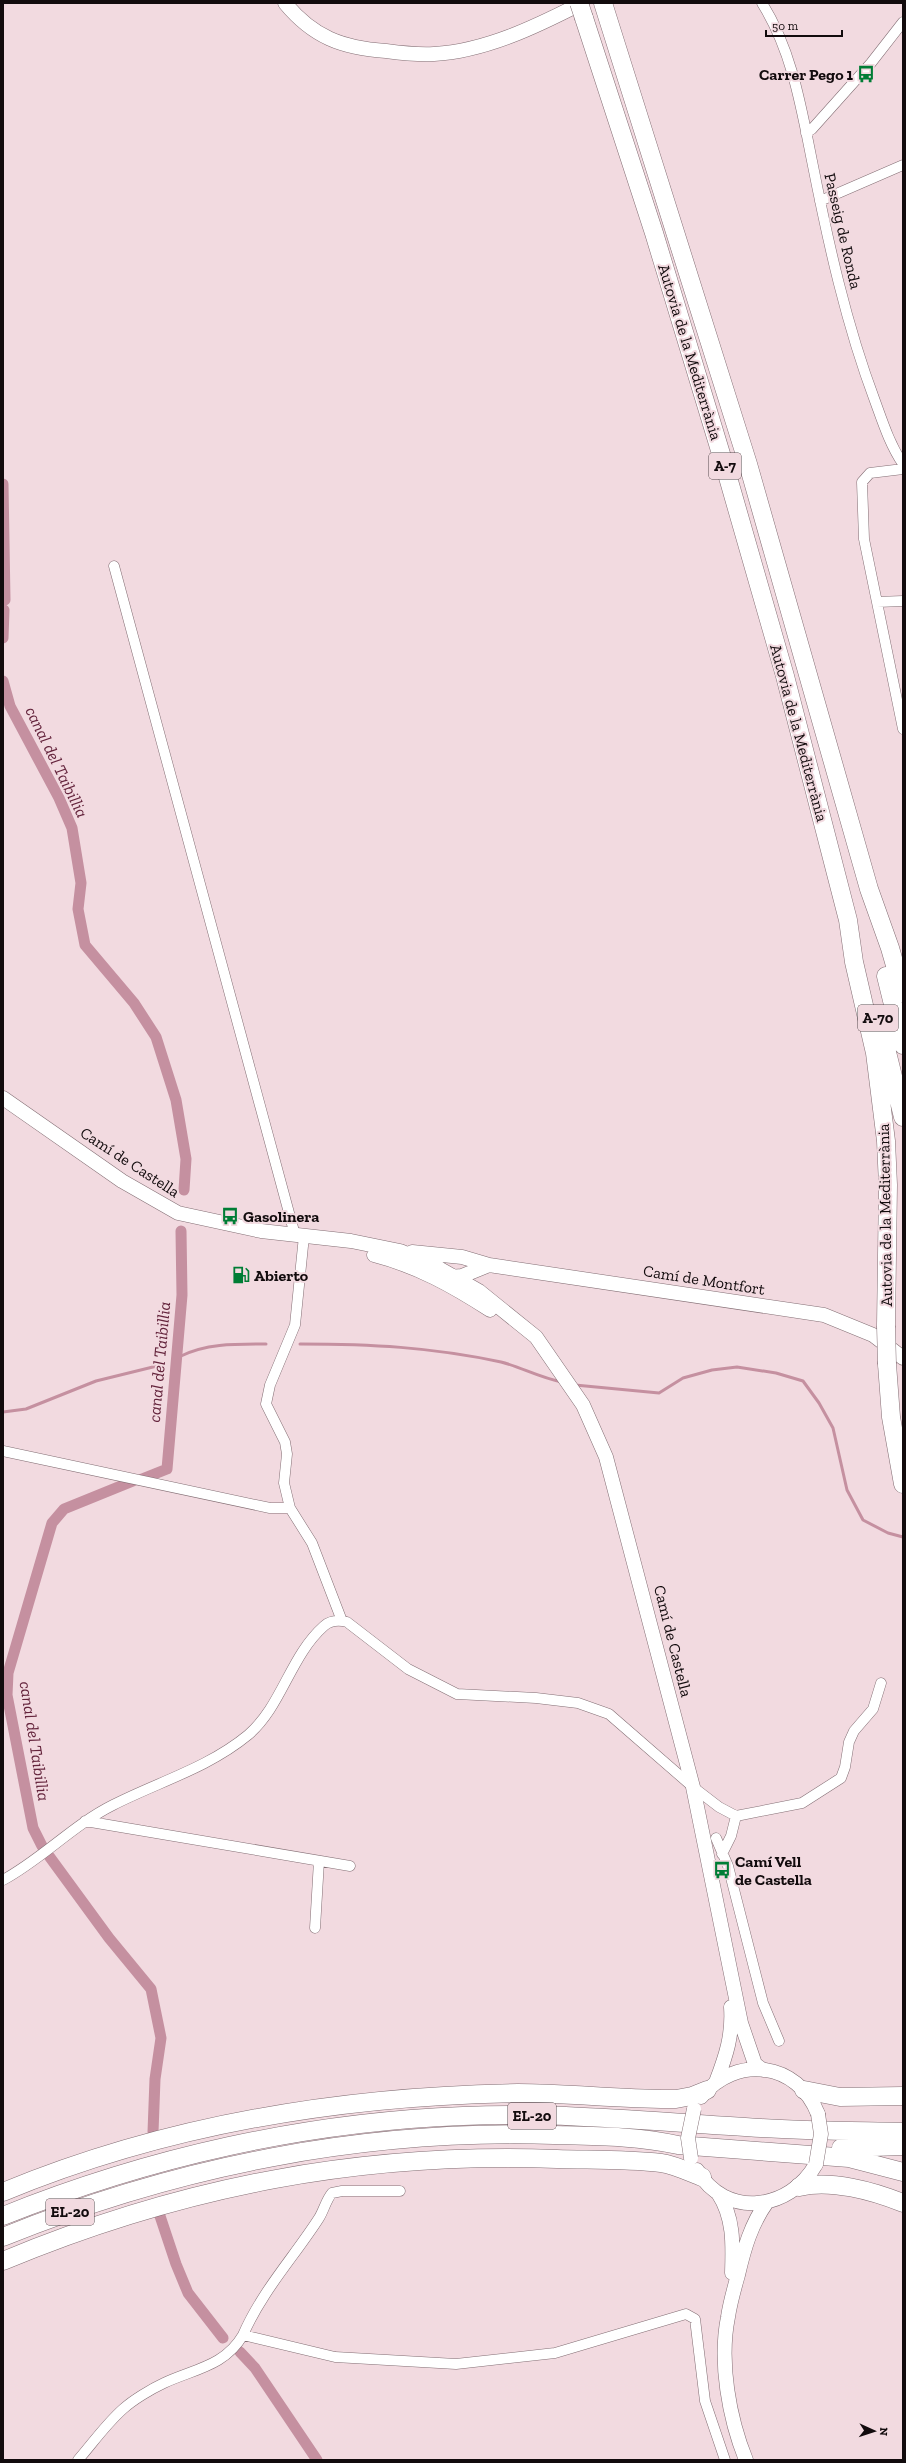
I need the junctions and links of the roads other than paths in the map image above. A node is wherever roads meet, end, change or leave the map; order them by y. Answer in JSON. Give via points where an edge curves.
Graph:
{"nodes":[{"id":1,"x":285,"y":3,"type":"edge"},
{"id":2,"x":762,"y":3,"type":"edge"},
{"id":3,"x":604,"y":5,"type":"edge"},
{"id":4,"x":582,"y":8,"type":"edge"},
{"id":5,"x":903,"y":22,"type":"edge"},
{"id":6,"x":806,"y":132,"type":"junction"},
{"id":7,"x":903,"y":165,"type":"edge"},
{"id":8,"x":820,"y":200,"type":"junction"},
{"id":9,"x":903,"y":464,"type":"edge"},
{"id":10,"x":903,"y":469,"type":"edge"},
{"id":11,"x":114,"y":566,"type":"dead end"},
{"id":12,"x":903,"y":601,"type":"edge"},
{"id":13,"x":877,"y":602,"type":"junction"},
{"id":14,"x":903,"y":729,"type":"edge"},
{"id":15,"x":869,"y":889,"type":"junction"},
{"id":16,"x":848,"y":920,"type":"junction"},
{"id":17,"x":903,"y":993,"type":"edge"},
{"id":18,"x":903,"y":1045,"type":"edge"},
{"id":19,"x":3,"y":1098,"type":"edge"},
{"id":20,"x":903,"y":1117,"type":"edge"},
{"id":21,"x":299,"y":1235,"type":"junction"},
{"id":22,"x":395,"y":1255,"type":"junction"},
{"id":23,"x":462,"y":1257,"type":"junction"},
{"id":24,"x":489,"y":1265,"type":"junction"},
{"id":25,"x":454,"y":1277,"type":"junction"},
{"id":26,"x":479,"y":1291,"type":"junction"},
{"id":27,"x":497,"y":1314,"type":"junction"},
{"id":28,"x":542,"y":1348,"type":"junction"},
{"id":29,"x":895,"y":1361,"type":"edge"},
{"id":30,"x":3,"y":1451,"type":"edge"},
{"id":31,"x":903,"y":1484,"type":"edge"},
{"id":32,"x":290,"y":1508,"type":"junction"},
{"id":33,"x":342,"y":1621,"type":"junction"},
{"id":34,"x":881,"y":1682,"type":"dead end"},
{"id":35,"x":693,"y":1787,"type":"junction"},
{"id":36,"x":736,"y":1816,"type":"junction"},
{"id":37,"x":85,"y":1821,"type":"junction"},
{"id":38,"x":716,"y":1838,"type":"dead end"},
{"id":39,"x":722,"y":1854,"type":"junction"},
{"id":40,"x":319,"y":1861,"type":"junction"},
{"id":41,"x":350,"y":1866,"type":"dead end"},
{"id":42,"x":3,"y":1880,"type":"edge"},
{"id":43,"x":315,"y":1928,"type":"dead end"},
{"id":44,"x":727,"y":1959,"type":"junction"},
{"id":45,"x":779,"y":2041,"type":"dead end"},
{"id":46,"x":763,"y":2070,"type":"junction"},
{"id":47,"x":711,"y":2086,"type":"junction"},
{"id":48,"x":804,"y":2090,"type":"junction"},
{"id":49,"x":903,"y":2096,"type":"edge"},
{"id":50,"x":903,"y":2132,"type":"edge"},
{"id":51,"x":662,"y":2142,"type":"junction"},
{"id":52,"x":903,"y":2146,"type":"edge"},
{"id":53,"x":903,"y":2172,"type":"edge"},
{"id":54,"x":702,"y":2177,"type":"junction"},
{"id":55,"x":799,"y":2187,"type":"junction"},
{"id":56,"x":400,"y":2191,"type":"dead end"},
{"id":57,"x":3,"y":2192,"type":"edge"},
{"id":58,"x":718,"y":2192,"type":"junction"},
{"id":59,"x":767,"y":2202,"type":"junction"},
{"id":60,"x":903,"y":2203,"type":"edge"},
{"id":61,"x":3,"y":2216,"type":"edge"},
{"id":62,"x":3,"y":2237,"type":"edge"},
{"id":63,"x":3,"y":2261,"type":"edge"},
{"id":64,"x":730,"y":2309,"type":"junction"},
{"id":65,"x":243,"y":2334,"type":"junction"},
{"id":66,"x":78,"y":2460,"type":"edge"},
{"id":67,"x":725,"y":2460,"type":"edge"},
{"id":68,"x":746,"y":2460,"type":"edge"}],
"edges":[{"from":1,"to":4,"type":"main road","via":[[310,29],[331,41],[376,50],[434,54],[493,42]]},
{"from":2,"to":6,"type":"street","name":"Passeig de Ronda","via":[[784,46]]},
{"from":3,"to":15,"type":"highway","name":"Autovia de la Mediterrània","number":"A-7","via":[[748,464]]},
{"from":4,"to":16,"type":"highway","name":"Autovia de la Mediterrània","number":"A-7","via":[[725,467],[785,676]]},
{"from":5,"to":6,"type":"street","via":[[871,63],[812,129]]},
{"from":6,"to":8,"type":"street","name":"Passeig de Ronda"},
{"from":7,"to":8,"type":"street"},
{"from":8,"to":9,"type":"street","name":"Passeig de Ronda","via":[[861,366],[893,449]]},
{"from":10,"to":13,"type":"street","via":[[870,473],[862,482],[864,538]]},
{"from":11,"to":21,"type":"street"},
{"from":12,"to":13,"type":"street"},
{"from":13,"to":14,"type":"street"},
{"from":15,"to":17,"type":"highway","name":"Autovia de la Mediterrània","number":"A-7"},
{"from":15,"to":18,"type":"highway","number":"A-70","via":[[881,956]]},
{"from":16,"to":20,"type":"highway","number":"A-70","via":[[863,959]]},
{"from":16,"to":29,"type":"highway","name":"Autovia de la Mediterrània","number":"A-7","bridge":true,"via":[[854,962],[875,1054],[885,1135],[888,1185],[886,1326]]},
{"from":19,"to":21,"type":"main road","name":"Camí de Castella","via":[[122,1181],[178,1214],[223,1224]]},
{"from":21,"to":22,"type":"main road","name":"Camí de Castella","via":[[321,1238],[337,1247]]},
{"from":21,"to":32,"type":"street","via":[[295,1325],[270,1386],[266,1404],[285,1442],[287,1454],[284,1483]]},
{"from":22,"to":23,"type":"main road","name":"Camí de Montfort"},
{"from":22,"to":25,"type":"main road","name":"Camí de Castella"},
{"from":22,"to":27,"type":"main road","name":"Camí de Castella"},
{"from":23,"to":24,"type":"main road","name":"Camí de Montfort"},
{"from":23,"to":25,"type":"main road"},
{"from":24,"to":25,"type":"main road"},
{"from":24,"to":26,"type":"main road","via":[[482,1272]]},
{"from":24,"to":29,"type":"main road","name":"Camí de Montfort","via":[[824,1315],[873,1335]]},
{"from":25,"to":26,"type":"main road","name":"Camí de Castella"},
{"from":25,"to":27,"type":"main road"},
{"from":26,"to":28,"type":"main road","name":"Camí de Castella","via":[[536,1337]]},
{"from":27,"to":28,"type":"main road","name":"Camí de Castella"},
{"from":28,"to":35,"type":"main road","name":"Camí de Castella","via":[[560,1369],[583,1405],[606,1457]]},
{"from":29,"to":31,"type":"highway","name":"Autovia de la Mediterrània","number":"A-7","via":[[891,1417]]},
{"from":30,"to":32,"type":"street","via":[[270,1508]]},
{"from":32,"to":33,"type":"street","via":[[312,1543]]},
{"from":33,"to":35,"type":"street","via":[[408,1669],[457,1694],[536,1698],[578,1704],[608,1714]]},
{"from":33,"to":37,"type":"street","via":[[337,1620],[325,1625],[301,1655],[271,1708],[248,1734],[194,1769],[113,1805]]},
{"from":34,"to":36,"type":"street","via":[[873,1709],[854,1731],[849,1742],[841,1778],[802,1803]]},
{"from":35,"to":36,"type":"street","via":[[719,1808]]},
{"from":35,"to":44,"type":"main road","name":"Camí de Castella"},
{"from":36,"to":39,"type":"street","via":[[731,1836]]},
{"from":37,"to":40,"type":"street"},
{"from":37,"to":42,"type":"street","via":[[18,1872]]},
{"from":38,"to":39,"type":"street"},
{"from":39,"to":45,"type":"street","via":[[728,1866],[761,1997]]},
{"from":40,"to":41,"type":"street"},
{"from":40,"to":43,"type":"street"},
{"from":44,"to":46,"type":"main road","name":"Camí de Castella","via":[[749,2051],[755,2064]]},
{"from":44,"to":47,"type":"main road","name":"Camí de Castella","via":[[732,2025],[729,2049]]},
{"from":46,"to":47,"type":"main road","via":[[738,2071]]},
{"from":46,"to":48,"type":"main road","via":[[785,2077]]},
{"from":47,"to":54,"type":"main road","bridge":true,"via":[[694,2109],[688,2133],[691,2158]]},
{"from":47,"to":57,"type":"highway","via":[[692,2096],[676,2099],[520,2093],[366,2101],[253,2118],[162,2138],[93,2158]]},
{"from":48,"to":49,"type":"highway","via":[[840,2097]]},
{"from":48,"to":55,"type":"main road","bridge":true,"via":[[818,2114],[822,2134],[816,2164]]},
{"from":50,"to":61,"type":"highway","number":"EL-20","via":[[763,2128],[598,2117],[465,2116],[403,2120],[275,2137],[134,2169]]},
{"from":51,"to":52,"type":"highway","number":"EL-20","via":[[684,2140],[769,2146],[867,2148]]},
{"from":51,"to":53,"type":"highway","via":[[849,2158]]},
{"from":51,"to":62,"type":"highway","number":"EL-20","via":[[533,2134],[396,2140],[329,2147],[224,2167],[138,2189]]},
{"from":54,"to":58,"type":"main road"},
{"from":54,"to":63,"type":"highway","via":[[662,2164],[512,2157],[432,2159],[347,2167],[246,2184],[168,2203],[92,2227]]},
{"from":55,"to":59,"type":"main road","via":[[784,2197]]},
{"from":55,"to":60,"type":"highway","via":[[811,2184],[836,2186]]},
{"from":56,"to":65,"type":"street","via":[[332,2193],[320,2217],[271,2285]]},
{"from":58,"to":59,"type":"main road","via":[[746,2203]]},
{"from":58,"to":64,"type":"main road","via":[[727,2208],[731,2225]]},
{"from":59,"to":64,"type":"main road","via":[[753,2226],[743,2253]]},
{"from":64,"to":68,"type":"main road","via":[[726,2356],[728,2385],[734,2423]]},
{"from":65,"to":66,"type":"street","via":[[238,2344],[224,2357],[200,2370],[164,2383],[123,2409]]},
{"from":65,"to":67,"type":"street","via":[[335,2357],[456,2364],[555,2353],[686,2314],[695,2319],[705,2400]]}]}
